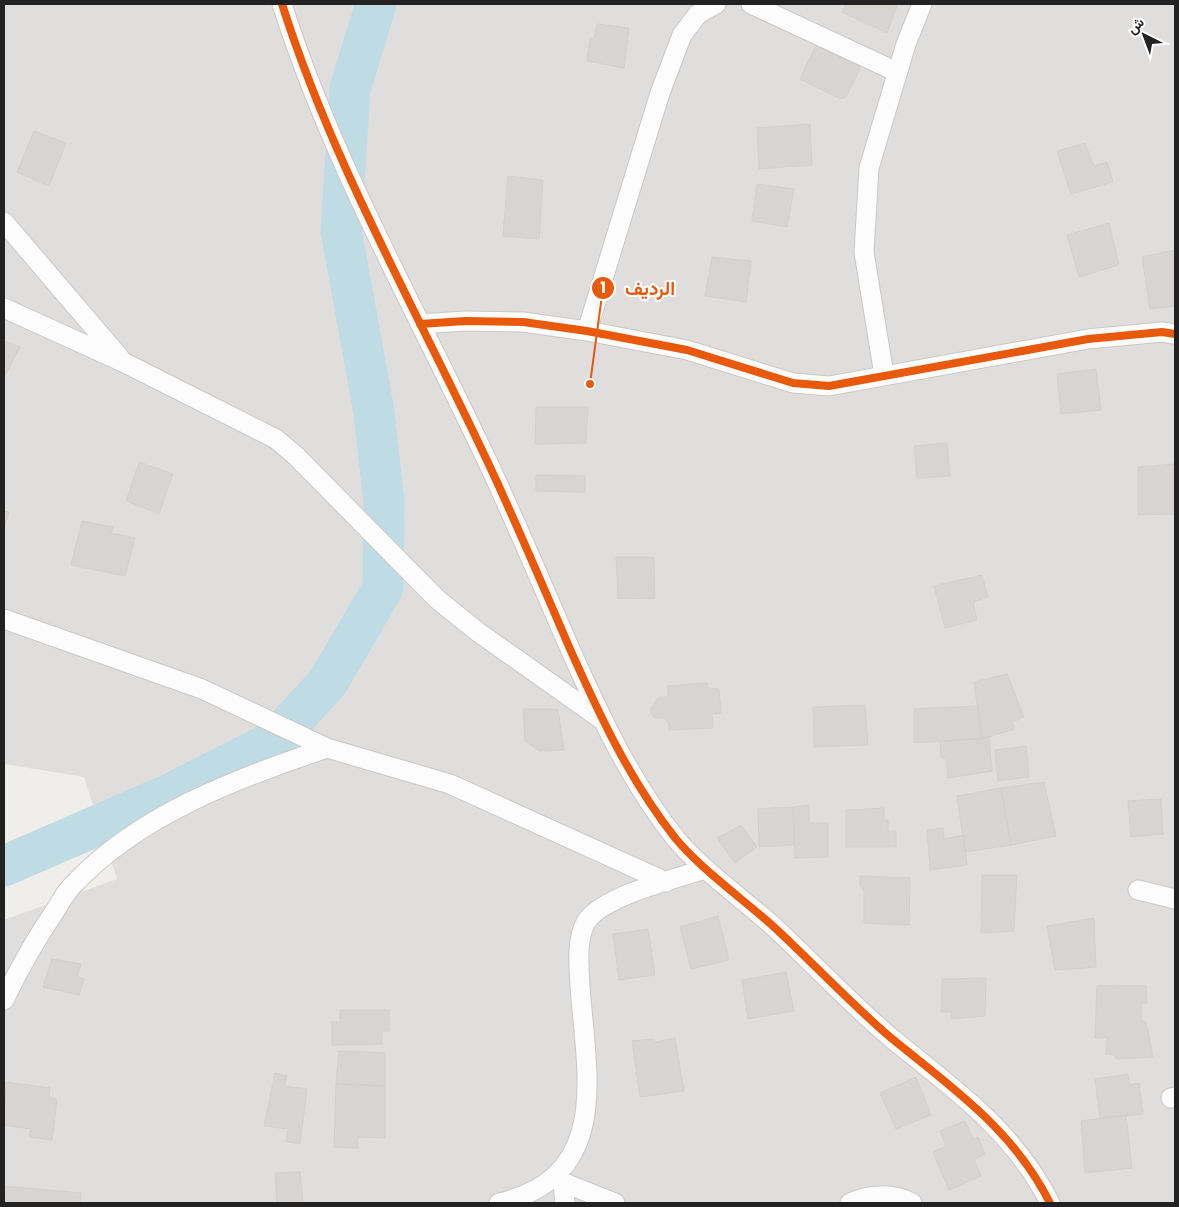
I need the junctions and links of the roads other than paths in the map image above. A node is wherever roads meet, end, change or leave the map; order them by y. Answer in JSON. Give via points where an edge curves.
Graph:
{"nodes":[{"id":1,"x":282,"y":4,"type":"edge"},
{"id":2,"x":716,"y":4,"type":"edge"},
{"id":3,"x":751,"y":4,"type":"edge"},
{"id":4,"x":922,"y":4,"type":"edge"},
{"id":5,"x":897,"y":72,"type":"junction"},
{"id":6,"x":4,"y":222,"type":"edge"},
{"id":7,"x":4,"y":308,"type":"edge"},
{"id":8,"x":420,"y":324,"type":"junction"},
{"id":9,"x":587,"y":331,"type":"junction"},
{"id":10,"x":1175,"y":334,"type":"edge"},
{"id":11,"x":123,"y":362,"type":"junction"},
{"id":12,"x":884,"y":375,"type":"junction"},
{"id":13,"x":4,"y":619,"type":"edge"},
{"id":14,"x":601,"y":719,"type":"junction"},
{"id":15,"x":327,"y":748,"type":"junction"},
{"id":16,"x":706,"y":869,"type":"junction"},
{"id":17,"x":666,"y":882,"type":"junction"},
{"id":18,"x":1138,"y":890,"type":"dead end"},
{"id":19,"x":1175,"y":899,"type":"edge"},
{"id":20,"x":4,"y":1000,"type":"edge"},
{"id":21,"x":558,"y":1180,"type":"junction"},
{"id":22,"x":499,"y":1203,"type":"edge"},
{"id":23,"x":565,"y":1203,"type":"edge"},
{"id":24,"x":615,"y":1203,"type":"edge"},
{"id":25,"x":850,"y":1203,"type":"edge"},
{"id":26,"x":912,"y":1203,"type":"edge"},
{"id":27,"x":1050,"y":1203,"type":"edge"}],
"edges":[{"from":1,"to":8,"type":"street","via":[[345,170]]},
{"from":2,"to":9,"type":"street","via":[[698,14],[682,35],[660,94]]},
{"from":3,"to":5,"type":"street"},
{"from":4,"to":5,"type":"street"},
{"from":5,"to":12,"type":"street","via":[[869,168],[864,252]]},
{"from":6,"to":11,"type":"street"},
{"from":7,"to":11,"type":"street"},
{"from":8,"to":9,"type":"street","via":[[523,322]]},
{"from":8,"to":14,"type":"street","via":[[496,479]]},
{"from":9,"to":12,"type":"street","via":[[687,350],[793,383],[829,386]]},
{"from":10,"to":12,"type":"street","via":[[1162,332],[1088,339]]},
{"from":11,"to":14,"type":"street","via":[[276,439],[437,599]]},
{"from":13,"to":15,"type":"street","via":[[202,689]]},
{"from":14,"to":16,"type":"street","via":[[655,811],[679,843]]},
{"from":15,"to":17,"type":"street","via":[[450,784]]},
{"from":15,"to":20,"type":"street","via":[[264,770],[167,813],[121,842],[71,887],[30,949]]},
{"from":16,"to":17,"type":"street"},
{"from":16,"to":27,"type":"street","via":[[777,930],[846,999],[978,1108],[1007,1138]]},
{"from":17,"to":21,"type":"street","via":[[604,905],[586,921],[580,940],[579,964],[588,1100],[583,1133]]},
{"from":18,"to":19,"type":"street"},
{"from":21,"to":22,"type":"street"},
{"from":21,"to":23,"type":"street"},
{"from":21,"to":24,"type":"street"},
{"from":25,"to":26,"type":"street","via":[[885,1196]]}]}
